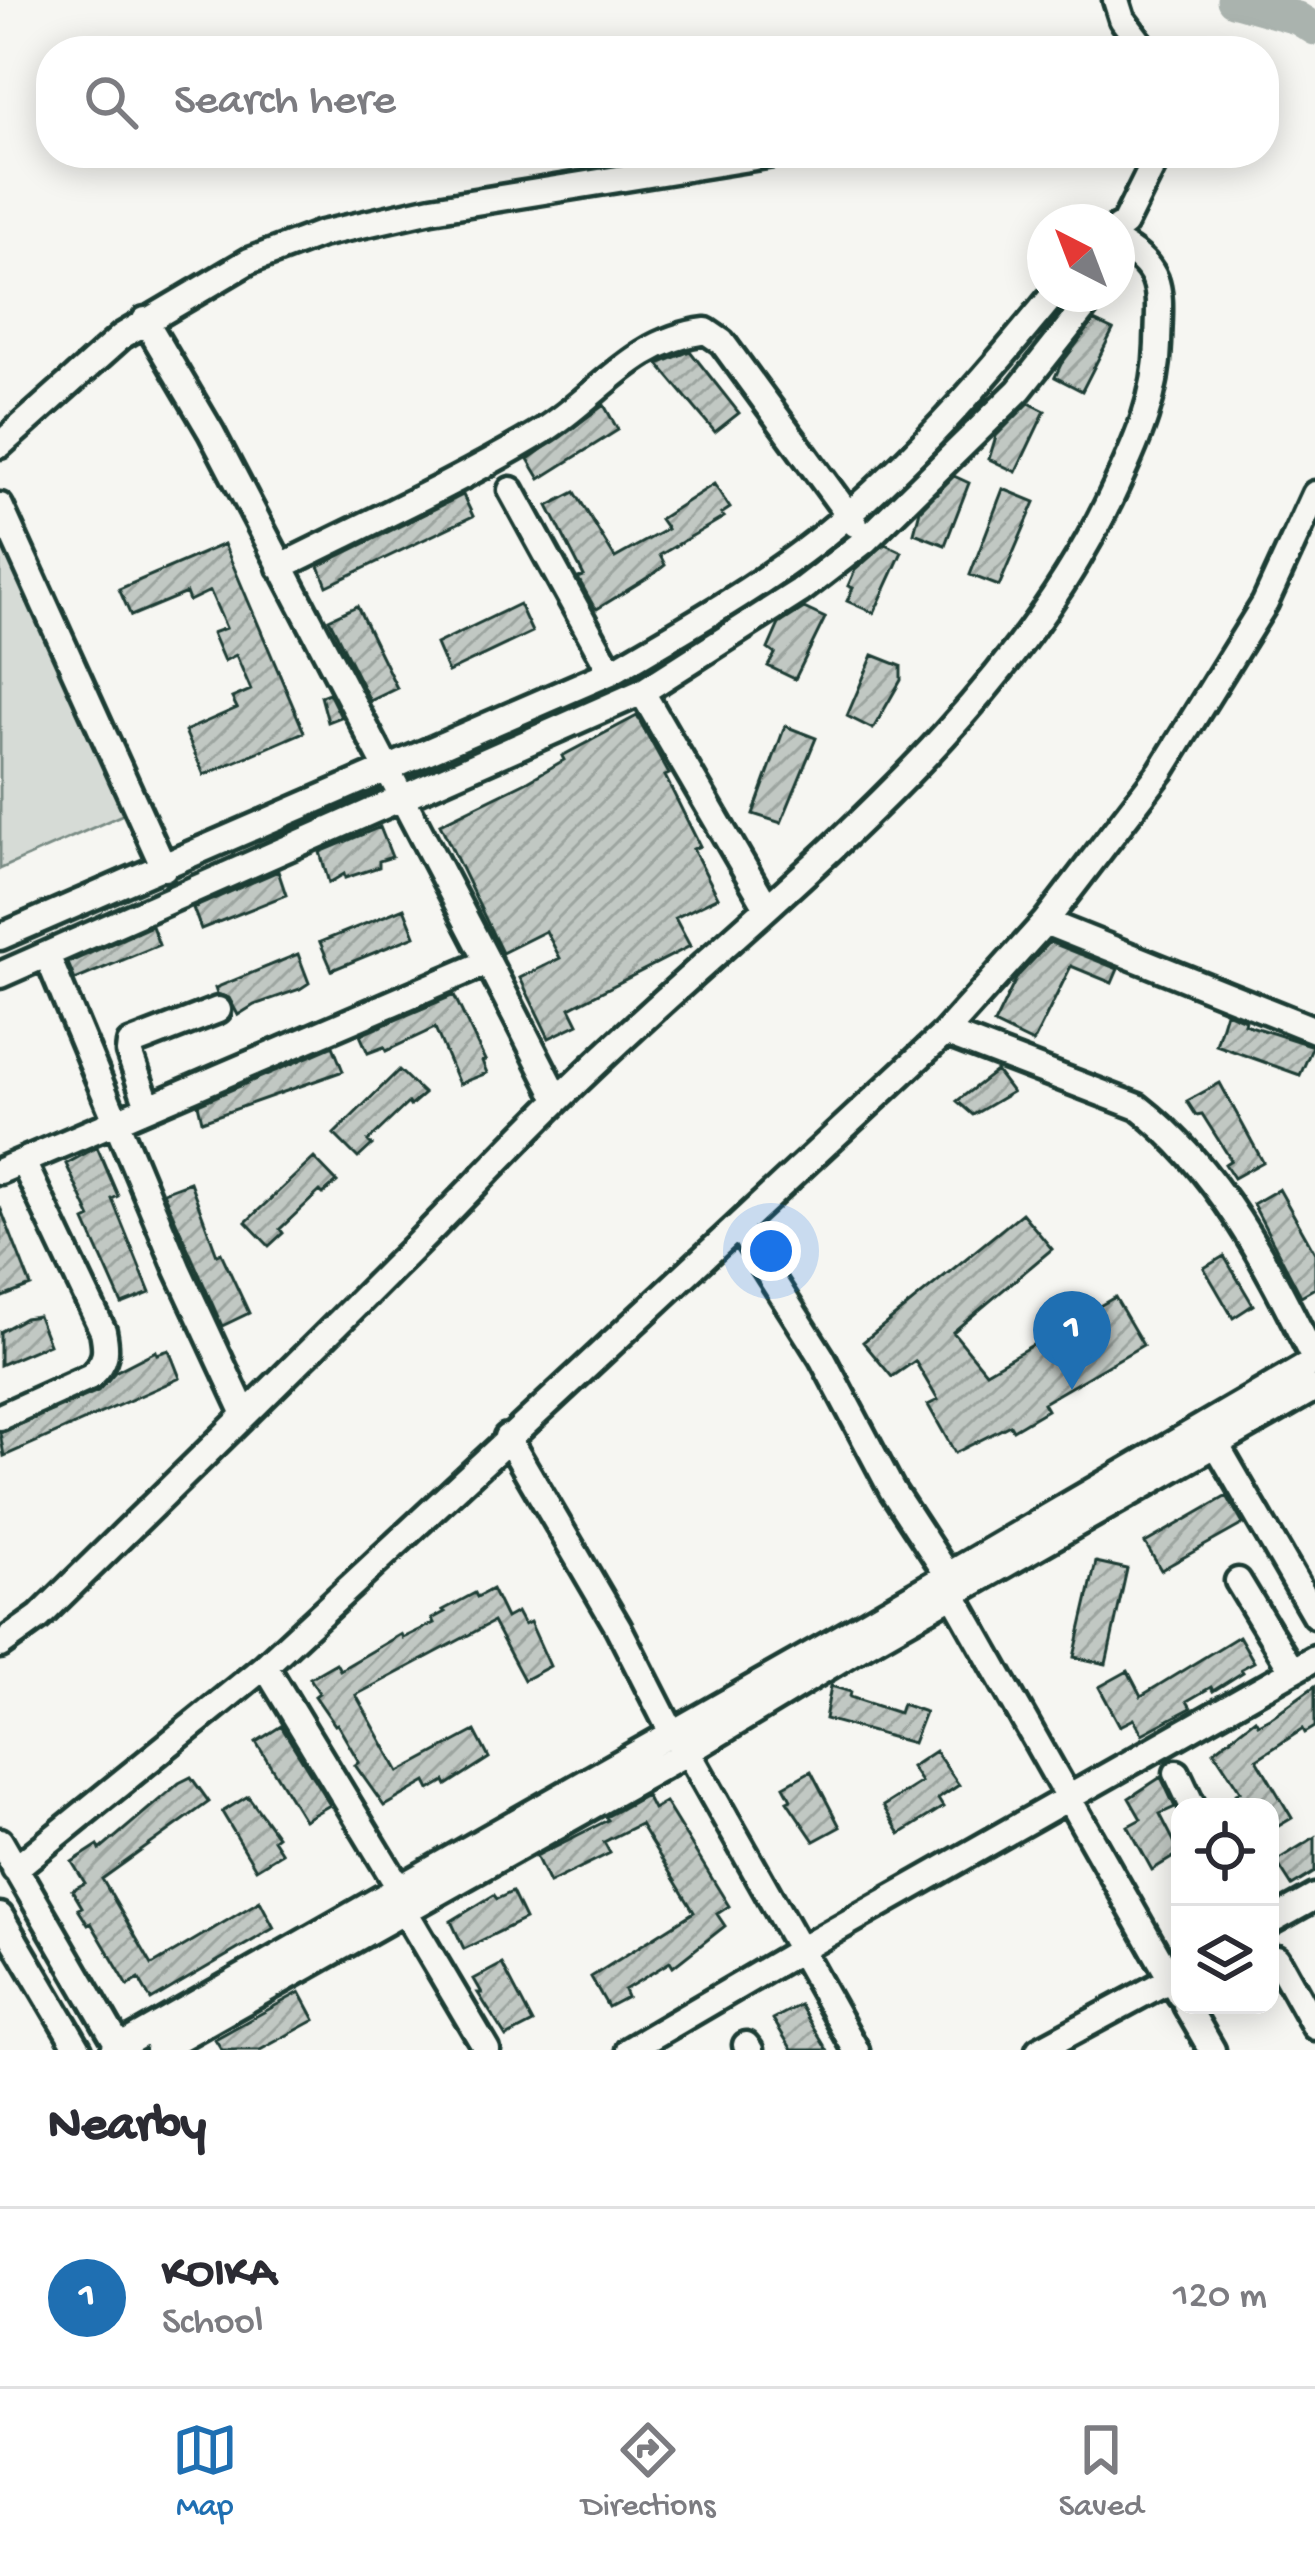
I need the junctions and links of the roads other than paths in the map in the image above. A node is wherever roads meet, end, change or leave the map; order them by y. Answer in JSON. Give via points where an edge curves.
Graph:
{"nodes":[{"id":1,"x":1116,"y":0,"type":"edge"},
{"id":2,"x":1135,"y":36,"type":"edge"},
{"id":3,"x":686,"y":168,"type":"edge"},
{"id":4,"x":1153,"y":168,"type":"edge"},
{"id":5,"x":1135,"y":209,"type":"edge"},
{"id":6,"x":1135,"y":253,"type":"edge"},
{"id":7,"x":1039,"y":312,"type":"edge"},
{"id":8,"x":1081,"y":312,"type":"edge"},
{"id":9,"x":145,"y":320,"type":"junction"},
{"id":10,"x":0,"y":446,"type":"edge"},
{"id":11,"x":511,"y":490,"type":"dead end"},
{"id":12,"x":0,"y":506,"type":"edge"},
{"id":13,"x":1312,"y":508,"type":"edge"},
{"id":14,"x":849,"y":515,"type":"junction"},
{"id":15,"x":866,"y":540,"type":"junction"},
{"id":16,"x":280,"y":567,"type":"junction"},
{"id":17,"x":611,"y":672,"type":"junction"},
{"id":18,"x":643,"y":692,"type":"junction"},
{"id":19,"x":389,"y":771,"type":"junction"},
{"id":20,"x":403,"y":800,"type":"junction"},
{"id":21,"x":164,"y":868,"type":"junction"},
{"id":22,"x":767,"y":907,"type":"junction"},
{"id":23,"x":1045,"y":922,"type":"junction"},
{"id":24,"x":0,"y":938,"type":"edge"},
{"id":25,"x":47,"y":955,"type":"junction"},
{"id":26,"x":488,"y":962,"type":"junction"},
{"id":27,"x":0,"y":975,"type":"edge"},
{"id":28,"x":218,"y":1010,"type":"dead end"},
{"id":29,"x":1315,"y":1030,"type":"edge"},
{"id":30,"x":945,"y":1033,"type":"junction"},
{"id":31,"x":558,"y":1100,"type":"junction"},
{"id":32,"x":148,"y":1106,"type":"junction"},
{"id":33,"x":117,"y":1120,"type":"junction"},
{"id":34,"x":11,"y":1166,"type":"edge"},
{"id":35,"x":739,"y":1227,"type":"junction"},
{"id":36,"x":1315,"y":1361,"type":"edge"},
{"id":37,"x":1315,"y":1388,"type":"edge"},
{"id":38,"x":1264,"y":1404,"type":"junction"},
{"id":39,"x":245,"y":1414,"type":"junction"},
{"id":40,"x":0,"y":1417,"type":"edge"},
{"id":41,"x":508,"y":1437,"type":"junction"},
{"id":42,"x":1216,"y":1444,"type":"junction"},
{"id":43,"x":1238,"y":1582,"type":"dead end"},
{"id":44,"x":950,"y":1584,"type":"junction"},
{"id":45,"x":1315,"y":1615,"type":"edge"},
{"id":46,"x":0,"y":1645,"type":"edge"},
{"id":47,"x":1315,"y":1658,"type":"edge"},
{"id":48,"x":266,"y":1666,"type":"junction"},
{"id":49,"x":1292,"y":1670,"type":"junction"},
{"id":50,"x":671,"y":1731,"type":"junction"},
{"id":51,"x":688,"y":1752,"type":"junction"},
{"id":52,"x":1177,"y":1774,"type":"dead end"},
{"id":53,"x":1067,"y":1797,"type":"junction"},
{"id":54,"x":1189,"y":1798,"type":"edge"},
{"id":55,"x":0,"y":1841,"type":"edge"},
{"id":56,"x":15,"y":1868,"type":"junction"},
{"id":57,"x":398,"y":1886,"type":"junction"},
{"id":58,"x":1315,"y":1897,"type":"edge"},
{"id":59,"x":406,"y":1912,"type":"junction"},
{"id":60,"x":0,"y":1916,"type":"edge"},
{"id":61,"x":1279,"y":1917,"type":"edge"},
{"id":62,"x":800,"y":1950,"type":"junction"},
{"id":63,"x":1279,"y":1963,"type":"edge"},
{"id":64,"x":1171,"y":1972,"type":"edge"},
{"id":65,"x":1171,"y":1985,"type":"edge"},
{"id":66,"x":1191,"y":2014,"type":"edge"},
{"id":67,"x":1315,"y":2027,"type":"edge"},
{"id":68,"x":118,"y":2049,"type":"edge"},
{"id":69,"x":79,"y":2050,"type":"edge"},
{"id":70,"x":158,"y":2050,"type":"edge"},
{"id":71,"x":487,"y":2050,"type":"edge"},
{"id":72,"x":629,"y":2050,"type":"edge"},
{"id":73,"x":856,"y":2050,"type":"edge"},
{"id":74,"x":1039,"y":2050,"type":"edge"},
{"id":75,"x":1212,"y":2050,"type":"edge"}],
"edges":[{"from":1,"to":2,"type":"street"},
{"from":3,"to":9,"type":"street","via":[[321,234],[249,261]]},
{"from":4,"to":5,"type":"street"},
{"from":6,"to":22,"type":"street","via":[[1160,288],[1152,390],[1144,426],[1076,567],[969,705]]},
{"from":7,"to":14,"type":"street","via":[[971,394]]},
{"from":8,"to":15,"type":"street","via":[[1018,390]]},
{"from":9,"to":10,"type":"street"},
{"from":9,"to":16,"type":"street"},
{"from":11,"to":17,"type":"street"},
{"from":12,"to":21,"type":"street"},
{"from":13,"to":23,"type":"street","via":[[1204,706]]},
{"from":14,"to":15,"type":"street"},
{"from":14,"to":16,"type":"street","via":[[722,342],[706,332],[683,334],[598,384],[544,430]]},
{"from":14,"to":17,"type":"street"},
{"from":15,"to":18,"type":"street"},
{"from":16,"to":19,"type":"street"},
{"from":17,"to":19,"type":"street"},
{"from":18,"to":20,"type":"street"},
{"from":18,"to":22,"type":"street"},
{"from":19,"to":20,"type":"street"},
{"from":19,"to":21,"type":"street"},
{"from":20,"to":25,"type":"street"},
{"from":20,"to":26,"type":"street"},
{"from":21,"to":24,"type":"street"},
{"from":22,"to":31,"type":"street"},
{"from":23,"to":29,"type":"street"},
{"from":23,"to":30,"type":"street"},
{"from":25,"to":27,"type":"street"},
{"from":25,"to":33,"type":"street"},
{"from":26,"to":31,"type":"street"},
{"from":26,"to":32,"type":"street"},
{"from":28,"to":32,"type":"street","via":[[130,1044]]},
{"from":30,"to":35,"type":"street"},
{"from":30,"to":36,"type":"street","via":[[1138,1107],[1165,1128],[1237,1216]]},
{"from":31,"to":39,"type":"street"},
{"from":32,"to":33,"type":"street"},
{"from":33,"to":34,"type":"street"},
{"from":33,"to":39,"type":"street"},
{"from":34,"to":40,"type":"street","via":[[104,1331],[107,1352],[91,1376]]},
{"from":35,"to":41,"type":"street"},
{"from":35,"to":44,"type":"street"},
{"from":36,"to":38,"type":"street"},
{"from":37,"to":38,"type":"street"},
{"from":38,"to":42,"type":"street"},
{"from":38,"to":44,"type":"street"},
{"from":39,"to":46,"type":"street","via":[[39,1617]]},
{"from":41,"to":48,"type":"street"},
{"from":41,"to":50,"type":"street"},
{"from":42,"to":44,"type":"street"},
{"from":42,"to":45,"type":"street"},
{"from":43,"to":49,"type":"street"},
{"from":44,"to":50,"type":"street"},
{"from":44,"to":51,"type":"street"},
{"from":44,"to":53,"type":"street"},
{"from":47,"to":49,"type":"street"},
{"from":48,"to":56,"type":"street"},
{"from":48,"to":57,"type":"street"},
{"from":49,"to":53,"type":"street"},
{"from":50,"to":51,"type":"street"},
{"from":50,"to":57,"type":"street"},
{"from":51,"to":59,"type":"street"},
{"from":51,"to":62,"type":"street"},
{"from":52,"to":54,"type":"street"},
{"from":53,"to":62,"type":"street"},
{"from":53,"to":64,"type":"street"},
{"from":55,"to":56,"type":"street"},
{"from":56,"to":68,"type":"street"},
{"from":57,"to":68,"type":"street"},
{"from":58,"to":61,"type":"street"},
{"from":59,"to":70,"type":"street"},
{"from":59,"to":71,"type":"street"},
{"from":60,"to":69,"type":"street"},
{"from":62,"to":72,"type":"street"},
{"from":62,"to":73,"type":"street"},
{"from":63,"to":67,"type":"street"},
{"from":65,"to":74,"type":"street"},
{"from":66,"to":75,"type":"street"}]}
